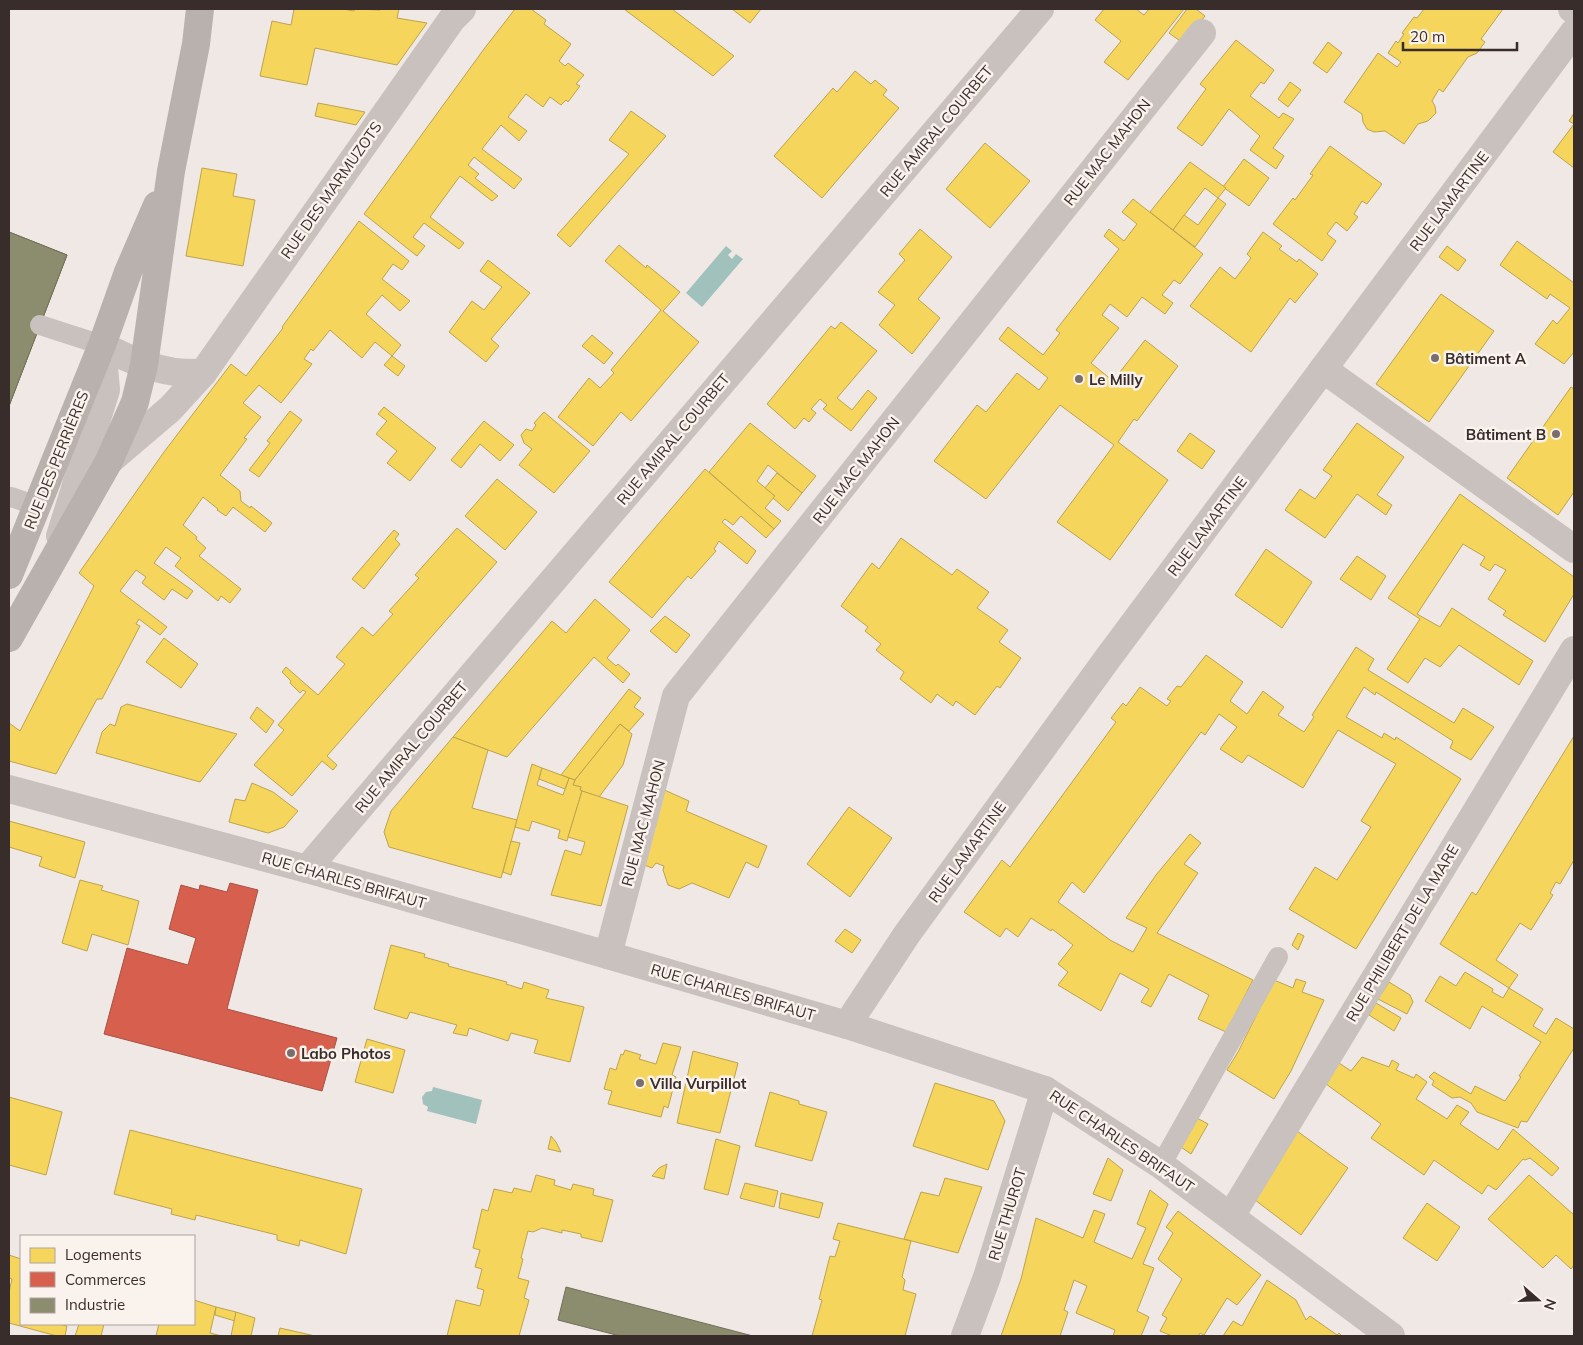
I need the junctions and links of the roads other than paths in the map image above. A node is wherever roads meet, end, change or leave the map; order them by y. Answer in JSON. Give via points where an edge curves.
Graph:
{"nodes":[{"id":1,"x":200,"y":9,"type":"edge"},
{"id":2,"x":462,"y":9,"type":"edge"},
{"id":3,"x":1040,"y":9,"type":"edge"},
{"id":4,"x":1574,"y":32,"type":"edge"},
{"id":5,"x":1202,"y":33,"type":"dead end"},
{"id":6,"x":171,"y":171,"type":"junction"},
{"id":7,"x":40,"y":325,"type":"dead end"},
{"id":8,"x":102,"y":345,"type":"junction"},
{"id":9,"x":144,"y":365,"type":"junction"},
{"id":10,"x":1323,"y":369,"type":"junction"},
{"id":11,"x":203,"y":373,"type":"junction"},
{"id":12,"x":109,"y":461,"type":"junction"},
{"id":13,"x":11,"y":497,"type":"dead end"},
{"id":14,"x":37,"y":506,"type":"junction"},
{"id":15,"x":1574,"y":549,"type":"edge"},
{"id":16,"x":51,"y":565,"type":"junction"},
{"id":17,"x":9,"y":575,"type":"edge"},
{"id":18,"x":9,"y":638,"type":"edge"},
{"id":19,"x":1574,"y":650,"type":"edge"},
{"id":20,"x":9,"y":789,"type":"edge"},
{"id":21,"x":307,"y":869,"type":"junction"},
{"id":22,"x":608,"y":955,"type":"junction"},
{"id":23,"x":1278,"y":957,"type":"dead end"},
{"id":24,"x":847,"y":1025,"type":"junction"},
{"id":25,"x":1045,"y":1090,"type":"junction"},
{"id":26,"x":1161,"y":1165,"type":"junction"},
{"id":27,"x":1231,"y":1216,"type":"junction"},
{"id":28,"x":965,"y":1336,"type":"edge"},
{"id":29,"x":1391,"y":1336,"type":"edge"}],
"edges":[{"from":1,"to":6,"type":"main road","name":"RUE DES PERRIÈRES"},
{"from":2,"to":11,"type":"street","name":"RUE DES MARMUZOTS","via":[[446,27]]},
{"from":3,"to":21,"type":"street","name":"RUE AMIRAL COURBET"},
{"from":4,"to":10,"type":"street","name":"RUE LAMARTINE"},
{"from":5,"to":22,"type":"street","name":"RUE MAC MAHON","via":[[676,696]]},
{"from":6,"to":8,"type":"main road","name":"RUE DES PERRIÈRES","via":[[128,272]]},
{"from":6,"to":9,"type":"main road","name":"RUE DES PERRIÈRES"},
{"from":7,"to":8,"type":"lane"},
{"from":8,"to":9,"type":"street"},
{"from":8,"to":14,"type":"main road","name":"RUE DES PERRIÈRES"},
{"from":8,"to":16,"type":"street","name":"RUE DES PERRIÈRES","via":[[106,390]]},
{"from":9,"to":11,"type":"street","via":[[175,372]]},
{"from":9,"to":12,"type":"main road","name":"RUE DES PERRIÈRES","via":[[135,402]]},
{"from":10,"to":15,"type":"street"},
{"from":10,"to":24,"type":"street","name":"RUE LAMARTINE","via":[[906,934]]},
{"from":11,"to":12,"type":"street","name":"RUE DES MARMUZOTS","via":[[170,408]]},
{"from":12,"to":16,"type":"main road","name":"RUE DES PERRIÈRES"},
{"from":13,"to":14,"type":"lane"},
{"from":14,"to":17,"type":"main road","name":"RUE DES PERRIÈRES"},
{"from":16,"to":18,"type":"main road","name":"RUE DES PERRIÈRES"},
{"from":19,"to":27,"type":"street","name":"RUE PHILIBERT DE LA MARE"},
{"from":20,"to":21,"type":"street","name":"RUE CHARLES BRIFAUT"},
{"from":21,"to":22,"type":"street","name":"RUE CHARLES BRIFAUT"},
{"from":22,"to":24,"type":"street","name":"RUE CHARLES BRIFAUT"},
{"from":23,"to":26,"type":"lane"},
{"from":24,"to":25,"type":"street","name":"RUE CHARLES BRIFAUT"},
{"from":25,"to":26,"type":"street","name":"RUE CHARLES BRIFAUT"},
{"from":25,"to":28,"type":"street","name":"RUE THUROT","via":[[987,1277]]},
{"from":26,"to":27,"type":"street","name":"RUE CHARLES BRIFAUT"},
{"from":27,"to":29,"type":"street","name":"RUE CHARLES BRIFAUT"}]}
